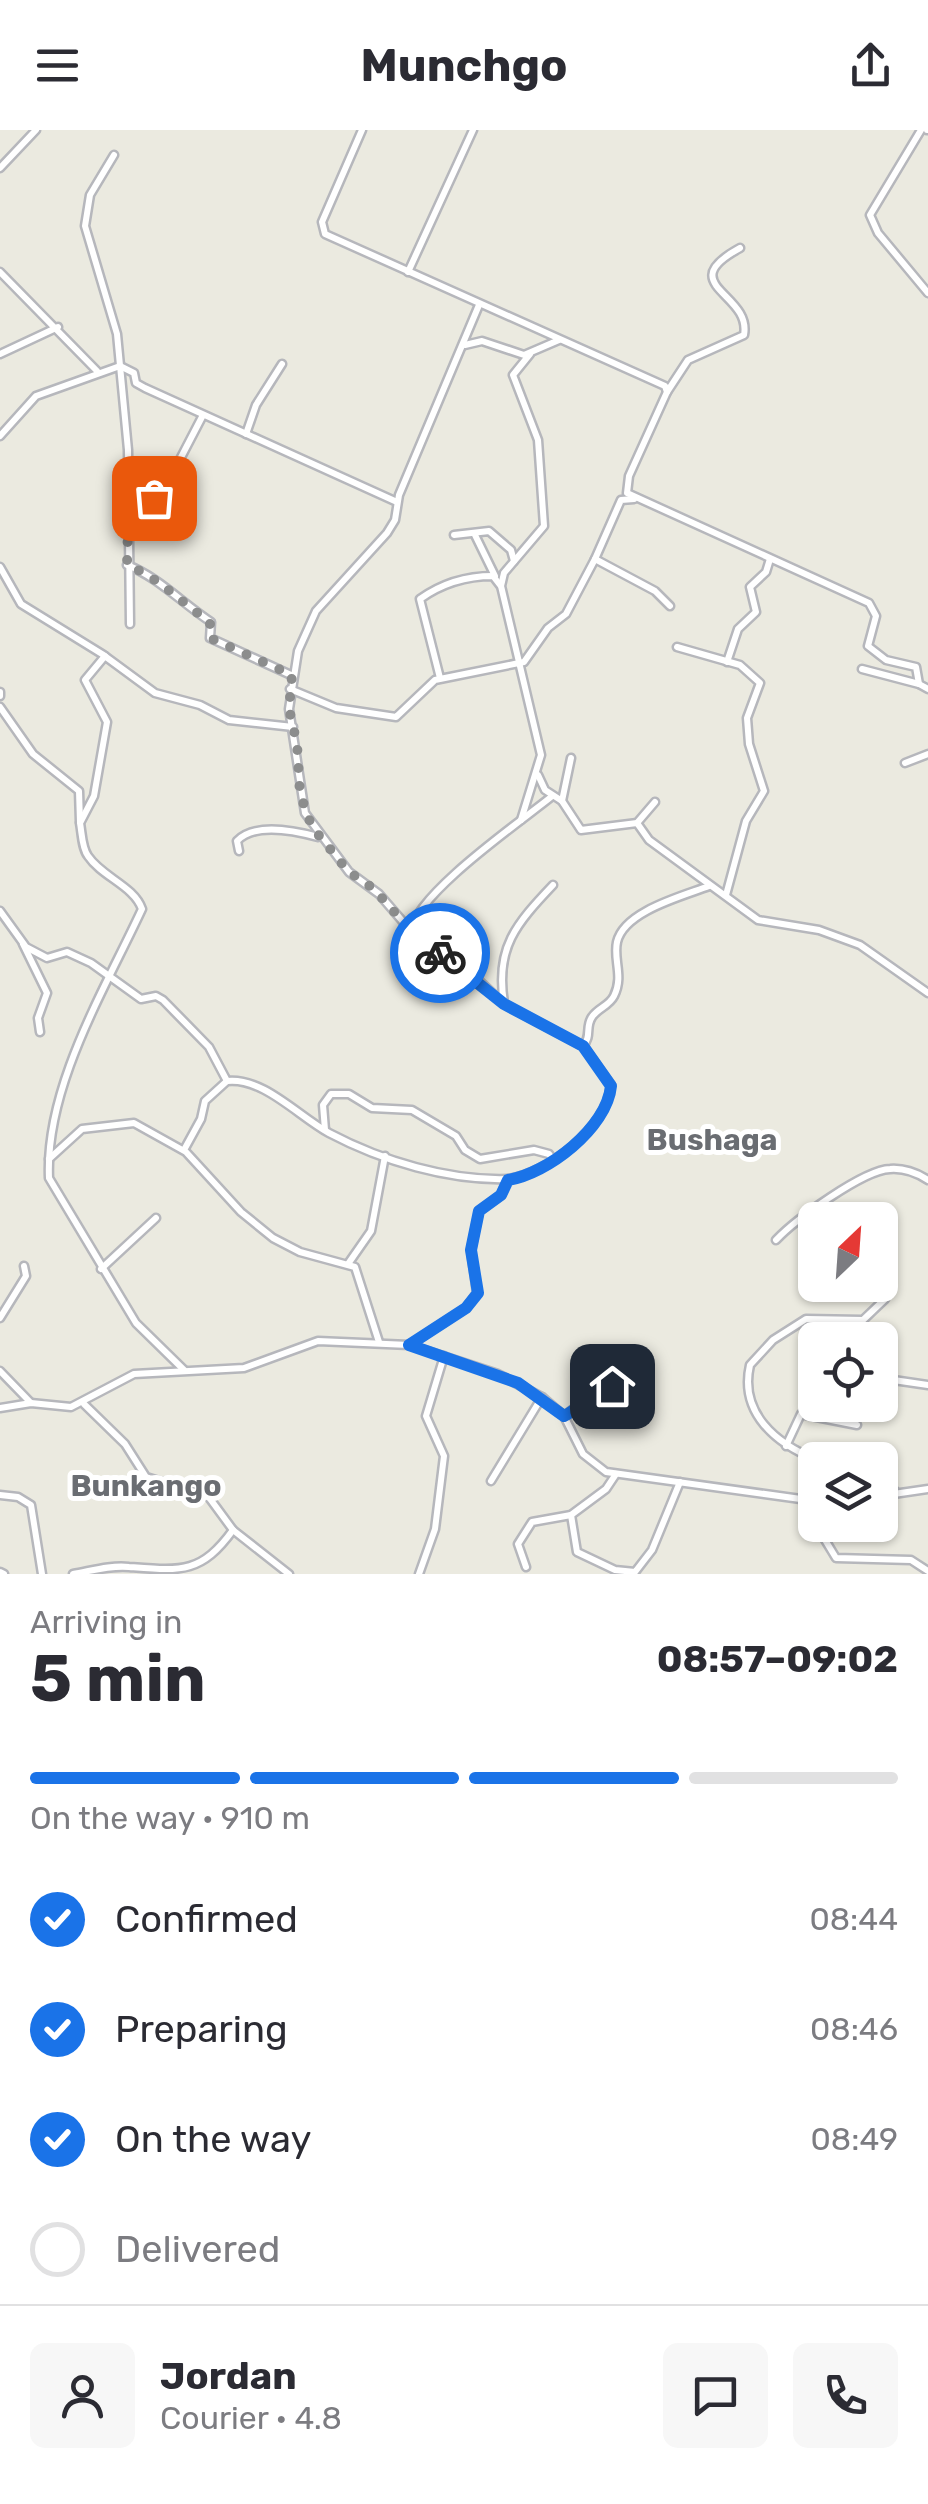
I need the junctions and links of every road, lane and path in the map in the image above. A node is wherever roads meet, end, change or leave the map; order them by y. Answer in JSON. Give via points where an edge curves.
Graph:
{"nodes":[{"id":1,"x":36,"y":130,"type":"edge"},
{"id":2,"x":362,"y":130,"type":"edge"},
{"id":3,"x":473,"y":130,"type":"edge"},
{"id":4,"x":926,"y":130,"type":"edge"},
{"id":5,"x":114,"y":155,"type":"dead end"},
{"id":6,"x":0,"y":168,"type":"edge"},
{"id":7,"x":740,"y":248,"type":"dead end"},
{"id":8,"x":0,"y":272,"type":"edge"},
{"id":9,"x":408,"y":272,"type":"junction"},
{"id":10,"x":928,"y":293,"type":"edge"},
{"id":11,"x":479,"y":305,"type":"junction"},
{"id":12,"x":58,"y":327,"type":"junction"},
{"id":13,"x":560,"y":340,"type":"junction"},
{"id":14,"x":465,"y":345,"type":"junction"},
{"id":15,"x":0,"y":354,"type":"edge"},
{"id":16,"x":530,"y":354,"type":"junction"},
{"id":17,"x":282,"y":364,"type":"dead end"},
{"id":18,"x":120,"y":366,"type":"junction"},
{"id":19,"x":98,"y":371,"type":"junction"},
{"id":20,"x":667,"y":392,"type":"junction"},
{"id":21,"x":204,"y":415,"type":"junction"},
{"id":22,"x":246,"y":434,"type":"junction"},
{"id":23,"x":0,"y":436,"type":"edge"},
{"id":24,"x":635,"y":500,"type":"junction"},
{"id":25,"x":397,"y":502,"type":"junction"},
{"id":26,"x":128,"y":527,"type":"junction"},
{"id":27,"x":475,"y":535,"type":"junction"},
{"id":28,"x":454,"y":536,"type":"dead end"},
{"id":29,"x":770,"y":558,"type":"junction"},
{"id":30,"x":595,"y":559,"type":"junction"},
{"id":31,"x":514,"y":562,"type":"junction"},
{"id":32,"x":127,"y":565,"type":"junction"},
{"id":33,"x":0,"y":567,"type":"edge"},
{"id":34,"x":495,"y":577,"type":"junction"},
{"id":35,"x":501,"y":586,"type":"junction"},
{"id":36,"x":670,"y":606,"type":"dead end"},
{"id":37,"x":130,"y":624,"type":"dead end"},
{"id":38,"x":677,"y":647,"type":"dead end"},
{"id":39,"x":105,"y":656,"type":"junction"},
{"id":40,"x":727,"y":662,"type":"junction"},
{"id":41,"x":521,"y":663,"type":"junction"},
{"id":42,"x":862,"y":669,"type":"dead end"},
{"id":43,"x":292,"y":675,"type":"junction"},
{"id":44,"x":440,"y":678,"type":"junction"},
{"id":45,"x":919,"y":684,"type":"junction"},
{"id":46,"x":928,"y":689,"type":"edge"},
{"id":47,"x":290,"y":690,"type":"junction"},
{"id":48,"x":0,"y":707,"type":"edge"},
{"id":49,"x":292,"y":727,"type":"junction"},
{"id":50,"x":928,"y":754,"type":"edge"},
{"id":51,"x":571,"y":758,"type":"dead end"},
{"id":52,"x":905,"y":764,"type":"dead end"},
{"id":53,"x":537,"y":774,"type":"junction"},
{"id":54,"x":551,"y":797,"type":"junction"},
{"id":55,"x":562,"y":801,"type":"junction"},
{"id":56,"x":655,"y":802,"type":"dead end"},
{"id":57,"x":521,"y":820,"type":"junction"},
{"id":58,"x":636,"y":823,"type":"junction"},
{"id":59,"x":80,"y":824,"type":"junction"},
{"id":60,"x":320,"y":837,"type":"junction"},
{"id":61,"x":239,"y":851,"type":"dead end"},
{"id":62,"x":553,"y":885,"type":"dead end"},
{"id":63,"x":709,"y":886,"type":"junction"},
{"id":64,"x":726,"y":895,"type":"junction"},
{"id":65,"x":0,"y":911,"type":"edge"},
{"id":66,"x":411,"y":931,"type":"junction"},
{"id":67,"x":23,"y":943,"type":"junction"},
{"id":68,"x":109,"y":978,"type":"junction"},
{"id":69,"x":928,"y":993,"type":"edge"},
{"id":70,"x":504,"y":1004,"type":"junction"},
{"id":71,"x":40,"y":1032,"type":"dead end"},
{"id":72,"x":583,"y":1046,"type":"junction"},
{"id":73,"x":226,"y":1081,"type":"junction"},
{"id":74,"x":325,"y":1130,"type":"junction"},
{"id":75,"x":184,"y":1150,"type":"junction"},
{"id":76,"x":386,"y":1156,"type":"junction"},
{"id":77,"x":48,"y":1159,"type":"junction"},
{"id":78,"x":553,"y":1160,"type":"junction"},
{"id":79,"x":508,"y":1180,"type":"junction"},
{"id":80,"x":928,"y":1180,"type":"edge"},
{"id":81,"x":156,"y":1218,"type":"dead end"},
{"id":82,"x":776,"y":1240,"type":"dead end"},
{"id":83,"x":348,"y":1264,"type":"junction"},
{"id":84,"x":24,"y":1266,"type":"dead end"},
{"id":85,"x":101,"y":1269,"type":"junction"},
{"id":86,"x":882,"y":1302,"type":"edge"},
{"id":87,"x":0,"y":1318,"type":"edge"},
{"id":88,"x":379,"y":1342,"type":"junction"},
{"id":89,"x":409,"y":1345,"type":"junction"},
{"id":90,"x":444,"y":1356,"type":"junction"},
{"id":91,"x":184,"y":1370,"type":"junction"},
{"id":92,"x":0,"y":1371,"type":"edge"},
{"id":93,"x":898,"y":1380,"type":"edge"},
{"id":94,"x":928,"y":1384,"type":"edge"},
{"id":95,"x":542,"y":1397,"type":"junction"},
{"id":96,"x":31,"y":1403,"type":"junction"},
{"id":97,"x":84,"y":1404,"type":"junction"},
{"id":98,"x":0,"y":1408,"type":"edge"},
{"id":99,"x":612,"y":1411,"type":"dead end"},
{"id":100,"x":564,"y":1416,"type":"junction"},
{"id":101,"x":857,"y":1424,"type":"dead end"},
{"id":102,"x":786,"y":1446,"type":"junction"},
{"id":103,"x":798,"y":1452,"type":"edge"},
{"id":104,"x":616,"y":1474,"type":"junction"},
{"id":105,"x":490,"y":1481,"type":"dead end"},
{"id":106,"x":680,"y":1482,"type":"junction"},
{"id":107,"x":928,"y":1489,"type":"edge"},
{"id":108,"x":898,"y":1491,"type":"edge"},
{"id":109,"x":901,"y":1492,"type":"junction"},
{"id":110,"x":898,"y":1493,"type":"edge"},
{"id":111,"x":0,"y":1495,"type":"edge"},
{"id":112,"x":798,"y":1499,"type":"edge"},
{"id":113,"x":571,"y":1515,"type":"junction"},
{"id":114,"x":233,"y":1530,"type":"junction"},
{"id":115,"x":827,"y":1542,"type":"edge"},
{"id":116,"x":526,"y":1567,"type":"dead end"},
{"id":117,"x":928,"y":1572,"type":"edge"},
{"id":118,"x":42,"y":1574,"type":"edge"},
{"id":119,"x":73,"y":1574,"type":"edge"},
{"id":120,"x":290,"y":1574,"type":"edge"},
{"id":121,"x":419,"y":1574,"type":"edge"}],
"edges":[{"from":1,"to":6,"type":"street"},
{"from":2,"to":9,"type":"street","via":[[323,229]]},
{"from":3,"to":9,"type":"street"},
{"from":4,"to":10,"type":"street","via":[[870,216]]},
{"from":5,"to":18,"type":"street","via":[[90,195],[85,226],[110,303]]},
{"from":7,"to":20,"type":"street","via":[[717,262],[712,277],[717,291],[736,306],[744,335],[688,360]]},
{"from":8,"to":12,"type":"street"},
{"from":9,"to":11,"type":"street"},
{"from":11,"to":13,"type":"street"},
{"from":11,"to":14,"type":"street"},
{"from":12,"to":15,"type":"street"},
{"from":12,"to":19,"type":"street"},
{"from":13,"to":16,"type":"street"},
{"from":13,"to":20,"type":"street"},
{"from":14,"to":16,"type":"street","via":[[482,340]]},
{"from":14,"to":25,"type":"street"},
{"from":16,"to":31,"type":"street","via":[[514,375],[538,440],[544,526]]},
{"from":17,"to":22,"type":"street"},
{"from":18,"to":19,"type":"street"},
{"from":18,"to":21,"type":"street","via":[[134,373],[138,385]]},
{"from":18,"to":26,"type":"street"},
{"from":19,"to":23,"type":"street","via":[[36,396]]},
{"from":20,"to":24,"type":"street","via":[[625,488]]},
{"from":21,"to":22,"type":"street"},
{"from":21,"to":26,"type":"street","via":[[176,468]]},
{"from":22,"to":25,"type":"street"},
{"from":24,"to":29,"type":"street"},
{"from":24,"to":30,"type":"street","via":[[620,500]]},
{"from":25,"to":43,"type":"street","via":[[387,533],[311,619]]},
{"from":26,"to":32,"type":"street"},
{"from":27,"to":28,"type":"street"},
{"from":27,"to":31,"type":"street","via":[[494,534]]},
{"from":27,"to":34,"type":"street"},
{"from":29,"to":40,"type":"street","via":[[750,587],[756,612],[738,629]]},
{"from":29,"to":45,"type":"street","via":[[873,606],[868,646],[886,660],[916,668]]},
{"from":30,"to":36,"type":"street"},
{"from":30,"to":41,"type":"street","via":[[563,618]]},
{"from":31,"to":35,"type":"street"},
{"from":32,"to":37,"type":"street"},
{"from":32,"to":43,"type":"street","via":[[210,622],[210,638]]},
{"from":33,"to":39,"type":"street","via":[[21,604]]},
{"from":34,"to":35,"type":"street"},
{"from":34,"to":44,"type":"street","via":[[450,583],[420,599]]},
{"from":35,"to":41,"type":"street"},
{"from":38,"to":40,"type":"street"},
{"from":39,"to":49,"type":"street","via":[[155,694],[229,720]]},
{"from":39,"to":59,"type":"street","via":[[85,680],[107,722],[94,796]]},
{"from":40,"to":64,"type":"street","via":[[749,670],[760,683],[747,718],[764,791],[746,821]]},
{"from":41,"to":44,"type":"street"},
{"from":41,"to":53,"type":"street","via":[[541,755]]},
{"from":42,"to":45,"type":"street"},
{"from":43,"to":47,"type":"street"},
{"from":44,"to":47,"type":"street","via":[[392,718],[336,708]]},
{"from":45,"to":46,"type":"street"},
{"from":47,"to":49,"type":"street"},
{"from":48,"to":59,"type":"street","via":[[32,754],[78,791]]},
{"from":49,"to":60,"type":"street","via":[[305,813]]},
{"from":50,"to":52,"type":"street"},
{"from":51,"to":55,"type":"street"},
{"from":53,"to":54,"type":"street"},
{"from":53,"to":57,"type":"street"},
{"from":54,"to":55,"type":"street"},
{"from":54,"to":57,"type":"street"},
{"from":55,"to":58,"type":"street","via":[[581,830]]},
{"from":56,"to":58,"type":"street"},
{"from":57,"to":66,"type":"street","via":[[432,896]]},
{"from":58,"to":63,"type":"street"},
{"from":59,"to":68,"type":"street","via":[[88,857],[137,896],[142,908]]},
{"from":60,"to":61,"type":"street","via":[[249,832],[238,841]]},
{"from":60,"to":66,"type":"street"},
{"from":62,"to":70,"type":"street","via":[[517,926],[502,957]]},
{"from":63,"to":64,"type":"street"},
{"from":63,"to":72,"type":"street","via":[[643,914],[623,931],[616,944],[616,992],[590,1020]]},
{"from":64,"to":69,"type":"street","via":[[764,923],[860,944]]},
{"from":65,"to":67,"type":"street"},
{"from":66,"to":70,"type":"street"},
{"from":67,"to":68,"type":"street","via":[[48,958],[67,952]]},
{"from":67,"to":71,"type":"street","via":[[47,994]]},
{"from":68,"to":73,"type":"street","via":[[141,999],[164,1000],[209,1047]]},
{"from":68,"to":77,"type":"street","via":[[62,1082]]},
{"from":70,"to":72,"type":"street"},
{"from":72,"to":78,"type":"street","via":[[609,1077],[610,1094],[577,1144]]},
{"from":73,"to":74,"type":"street","via":[[253,1084]]},
{"from":73,"to":75,"type":"street","via":[[205,1101]]},
{"from":74,"to":76,"type":"street"},
{"from":74,"to":78,"type":"street","via":[[324,1105],[341,1092],[372,1108],[412,1110],[456,1136],[480,1160],[534,1150]]},
{"from":75,"to":77,"type":"street","via":[[128,1122],[82,1129]]},
{"from":75,"to":83,"type":"street","via":[[273,1238]]},
{"from":76,"to":79,"type":"street","via":[[417,1170]]},
{"from":76,"to":83,"type":"street","via":[[372,1230]]},
{"from":77,"to":85,"type":"street","via":[[54,1188]]},
{"from":78,"to":79,"type":"street","via":[[536,1174]]},
{"from":79,"to":89,"type":"street","via":[[501,1195],[479,1211],[471,1250],[479,1288],[474,1299]]},
{"from":80,"to":82,"type":"street","via":[[903,1170],[874,1172],[796,1219]]},
{"from":81,"to":85,"type":"street"},
{"from":83,"to":88,"type":"street","via":[[362,1281]]},
{"from":84,"to":87,"type":"street","via":[[26,1276]]},
{"from":85,"to":91,"type":"street","via":[[136,1324]]},
{"from":86,"to":102,"type":"street","via":[[863,1320],[819,1317],[792,1326],[750,1365],[751,1406]]},
{"from":88,"to":89,"type":"street"},
{"from":88,"to":91,"type":"street","via":[[318,1341],[244,1368]]},
{"from":89,"to":90,"type":"street"},
{"from":90,"to":95,"type":"street"},
{"from":90,"to":121,"type":"street","via":[[426,1416],[444,1456],[440,1498]]},
{"from":91,"to":97,"type":"street","via":[[134,1374]]},
{"from":92,"to":96,"type":"street"},
{"from":93,"to":94,"type":"street"},
{"from":95,"to":100,"type":"street"},
{"from":95,"to":105,"type":"street"},
{"from":96,"to":97,"type":"street"},
{"from":96,"to":98,"type":"street"},
{"from":97,"to":114,"type":"street","via":[[146,1476],[208,1496]]},
{"from":99,"to":100,"type":"street","via":[[622,1407],[606,1384]]},
{"from":100,"to":104,"type":"street","via":[[593,1466]]},
{"from":101,"to":102,"type":"street","via":[[801,1414]]},
{"from":102,"to":103,"type":"street"},
{"from":104,"to":106,"type":"street"},
{"from":104,"to":113,"type":"street"},
{"from":106,"to":112,"type":"street"},
{"from":106,"to":113,"type":"street","via":[[652,1550],[634,1572],[576,1552]]},
{"from":107,"to":109,"type":"street"},
{"from":108,"to":109,"type":"street"},
{"from":109,"to":110,"type":"street"},
{"from":111,"to":118,"type":"street","via":[[32,1506]]},
{"from":113,"to":116,"type":"street","via":[[525,1528],[518,1544]]},
{"from":114,"to":119,"type":"street","via":[[218,1552],[193,1568],[115,1566]]},
{"from":114,"to":120,"type":"street"},
{"from":115,"to":117,"type":"street","via":[[836,1558],[911,1560]]}]}
